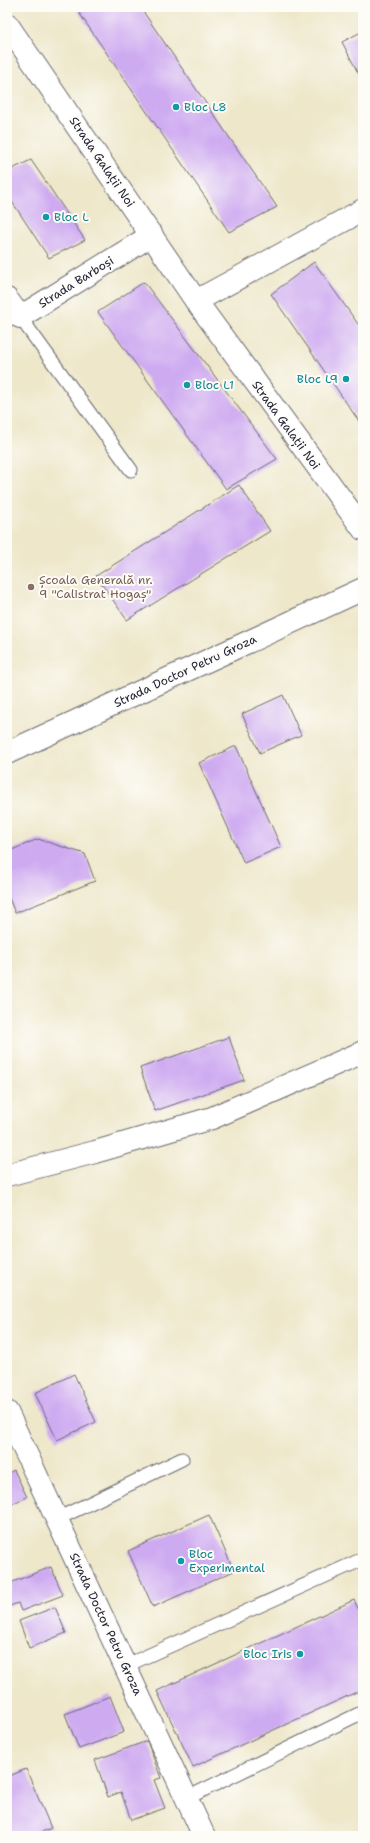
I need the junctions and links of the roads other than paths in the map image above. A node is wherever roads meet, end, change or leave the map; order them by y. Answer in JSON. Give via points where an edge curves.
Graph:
{"nodes":[{"id":1,"x":7,"y":24,"type":"edge"},
{"id":2,"x":363,"y":210,"type":"edge"},
{"id":3,"x":152,"y":235,"type":"junction"},
{"id":4,"x":7,"y":299,"type":"edge"},
{"id":5,"x":196,"y":301,"type":"junction"},
{"id":6,"x":20,"y":317,"type":"junction"},
{"id":7,"x":131,"y":470,"type":"dead end"},
{"id":8,"x":363,"y":529,"type":"edge"},
{"id":9,"x":363,"y":589,"type":"edge"},
{"id":10,"x":7,"y":754,"type":"edge"},
{"id":11,"x":363,"y":1052,"type":"edge"},
{"id":12,"x":7,"y":1174,"type":"edge"},
{"id":13,"x":7,"y":1412,"type":"edge"},
{"id":14,"x":182,"y":1459,"type":"dead end"},
{"id":15,"x":57,"y":1519,"type":"junction"},
{"id":16,"x":363,"y":1559,"type":"edge"},
{"id":17,"x":125,"y":1666,"type":"junction"},
{"id":18,"x":363,"y":1712,"type":"edge"},
{"id":19,"x":187,"y":1798,"type":"junction"},
{"id":20,"x":204,"y":1836,"type":"edge"}],
"edges":[{"from":1,"to":3,"type":"street","name":"Strada Galații Noi"},
{"from":2,"to":5,"type":"street"},
{"from":3,"to":5,"type":"street","name":"Strada Galații Noi"},
{"from":3,"to":6,"type":"street","name":"Strada Barboși"},
{"from":4,"to":6,"type":"street"},
{"from":5,"to":8,"type":"street","name":"Strada Galații Noi"},
{"from":6,"to":7,"type":"lane"},
{"from":9,"to":10,"type":"street","name":"Strada Doctor Petru Groza"},
{"from":11,"to":12,"type":"street","via":[[212,1118]]},
{"from":13,"to":15,"type":"street","name":"Strada Doctor Petru Groza"},
{"from":14,"to":15,"type":"lane"},
{"from":15,"to":17,"type":"street","name":"Strada Doctor Petru Groza"},
{"from":16,"to":17,"type":"lane"},
{"from":17,"to":19,"type":"street","name":"Strada Doctor Petru Groza"},
{"from":18,"to":19,"type":"lane"},
{"from":19,"to":20,"type":"street","name":"Strada Doctor Petru Groza"}]}
